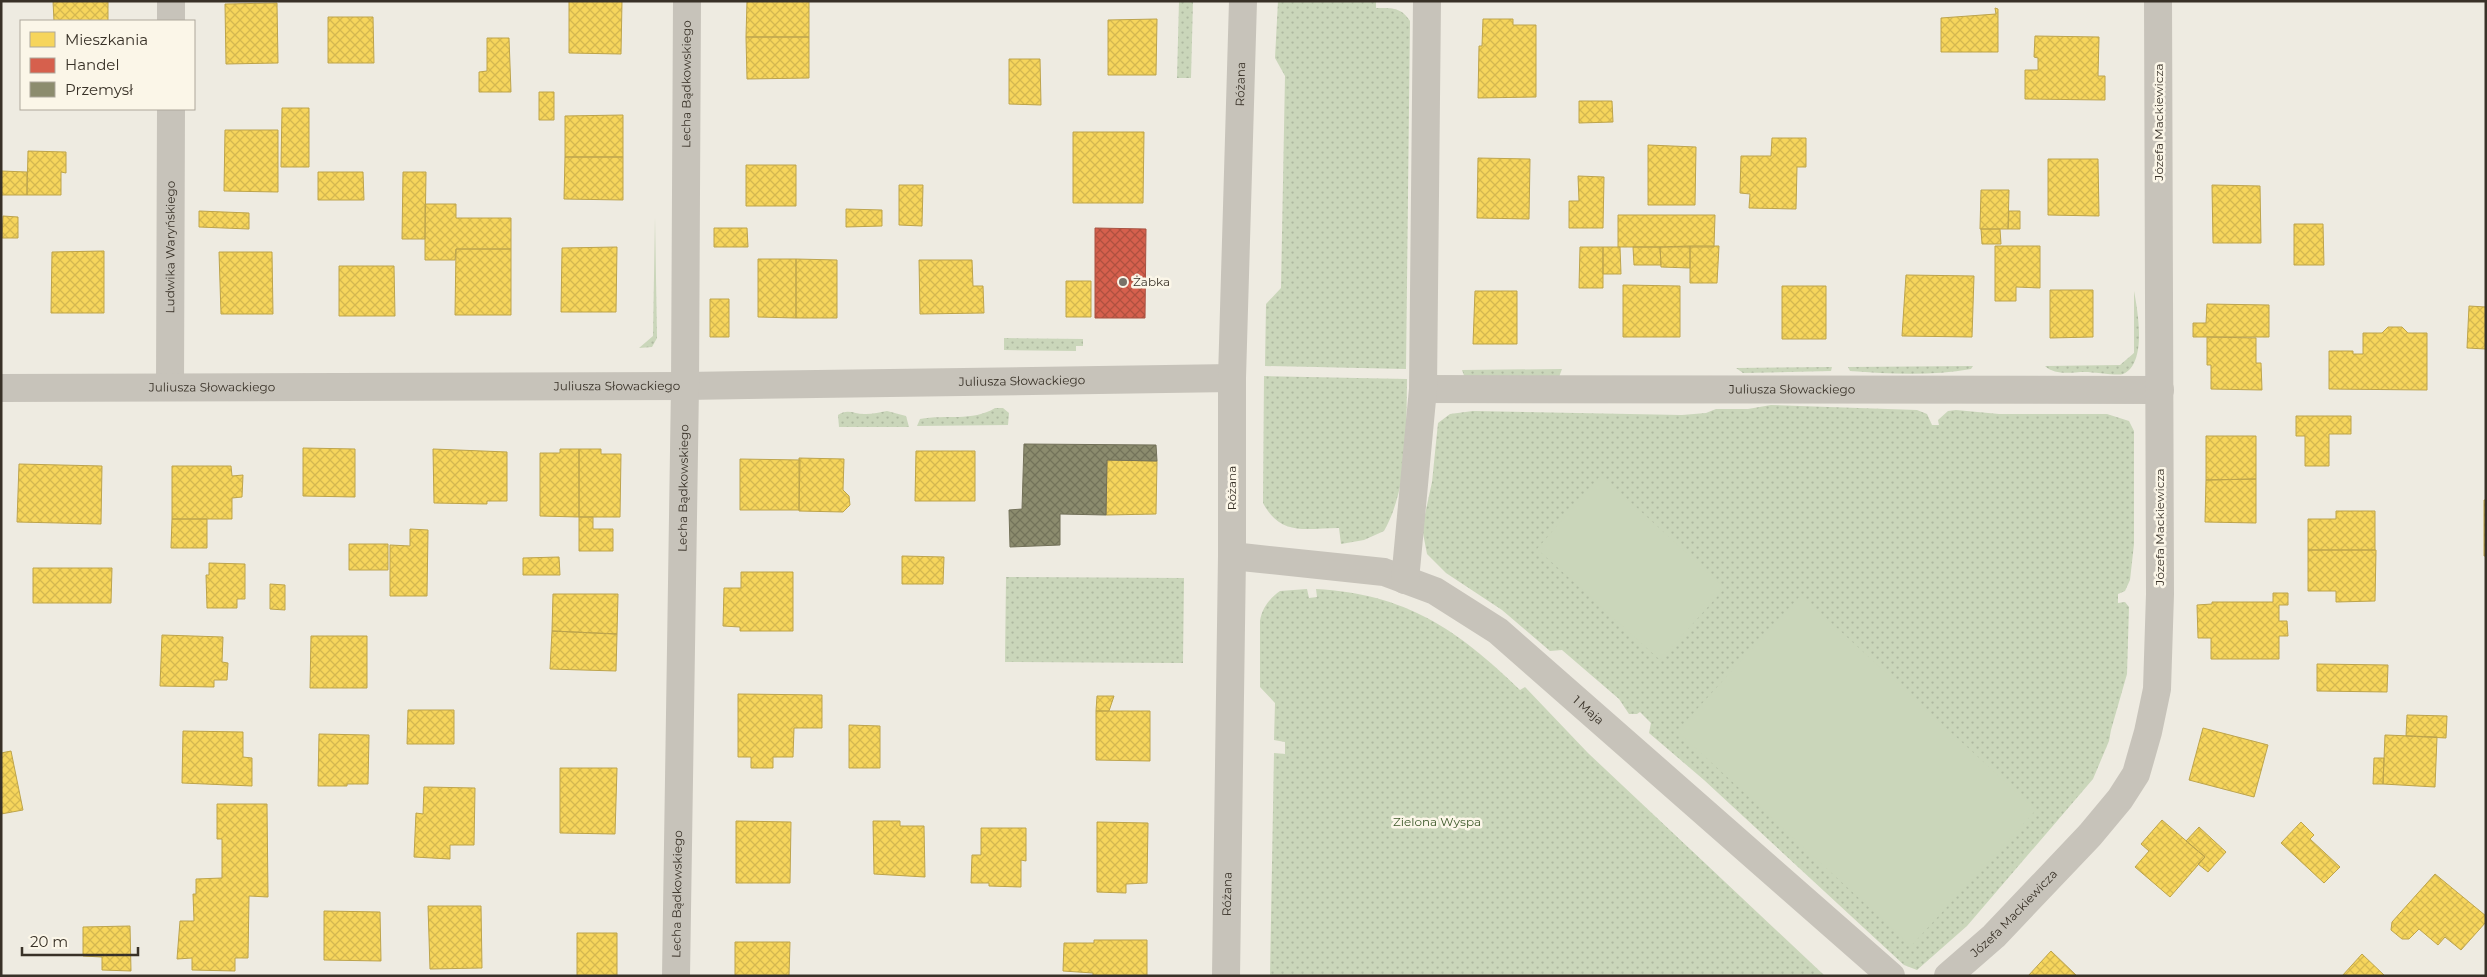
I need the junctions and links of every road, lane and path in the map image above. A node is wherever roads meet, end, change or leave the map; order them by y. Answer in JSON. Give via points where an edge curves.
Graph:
{"nodes":[{"id":1,"x":171,"y":1,"type":"edge"},
{"id":2,"x":687,"y":1,"type":"edge"},
{"id":3,"x":1243,"y":1,"type":"edge"},
{"id":4,"x":1427,"y":1,"type":"edge"},
{"id":5,"x":2158,"y":1,"type":"edge"},
{"id":6,"x":171,"y":20,"type":"edge"},
{"id":7,"x":170,"y":110,"type":"edge"},
{"id":8,"x":1232,"y":378,"type":"junction"},
{"id":9,"x":170,"y":386,"type":"junction"},
{"id":10,"x":685,"y":386,"type":"junction"},
{"id":11,"x":1,"y":388,"type":"edge"},
{"id":12,"x":1423,"y":389,"type":"junction"},
{"id":13,"x":2160,"y":390,"type":"junction"},
{"id":14,"x":1232,"y":556,"type":"junction"},
{"id":15,"x":1405,"y":580,"type":"junction"},
{"id":16,"x":676,"y":976,"type":"edge"},
{"id":17,"x":1226,"y":976,"type":"edge"},
{"id":18,"x":1892,"y":976,"type":"edge"},
{"id":19,"x":1948,"y":976,"type":"edge"}],
"edges":[{"from":1,"to":6,"type":"street"},
{"from":2,"to":10,"type":"street","name":"Lecha Bądkowskiego"},
{"from":3,"to":8,"type":"street","name":"Różana"},
{"from":4,"to":12,"type":"street"},
{"from":5,"to":13,"type":"street","name":"Józefa Mackiewicza"},
{"from":7,"to":9,"type":"street","name":"Ludwika Waryńskiego"},
{"from":8,"to":10,"type":"street","name":"Juliusza Słowackiego"},
{"from":8,"to":14,"type":"street","name":"Różana"},
{"from":9,"to":10,"type":"street","name":"Juliusza Słowackiego"},
{"from":9,"to":11,"type":"street","name":"Juliusza Słowackiego"},
{"from":10,"to":16,"type":"street","name":"Lecha Bądkowskiego"},
{"from":12,"to":13,"type":"street","name":"Juliusza Słowackiego"},
{"from":12,"to":15,"type":"street"},
{"from":13,"to":19,"type":"street","name":"Józefa Mackiewicza","via":[[2157,690],[2136,774],[2090,835],[1994,936]]},
{"from":14,"to":15,"type":"street","name":"1 Maja","via":[[1384,572]]},
{"from":14,"to":17,"type":"street","name":"Różana"},
{"from":15,"to":18,"type":"street","name":"1 Maja","via":[[1435,591],[1498,631]]}]}
